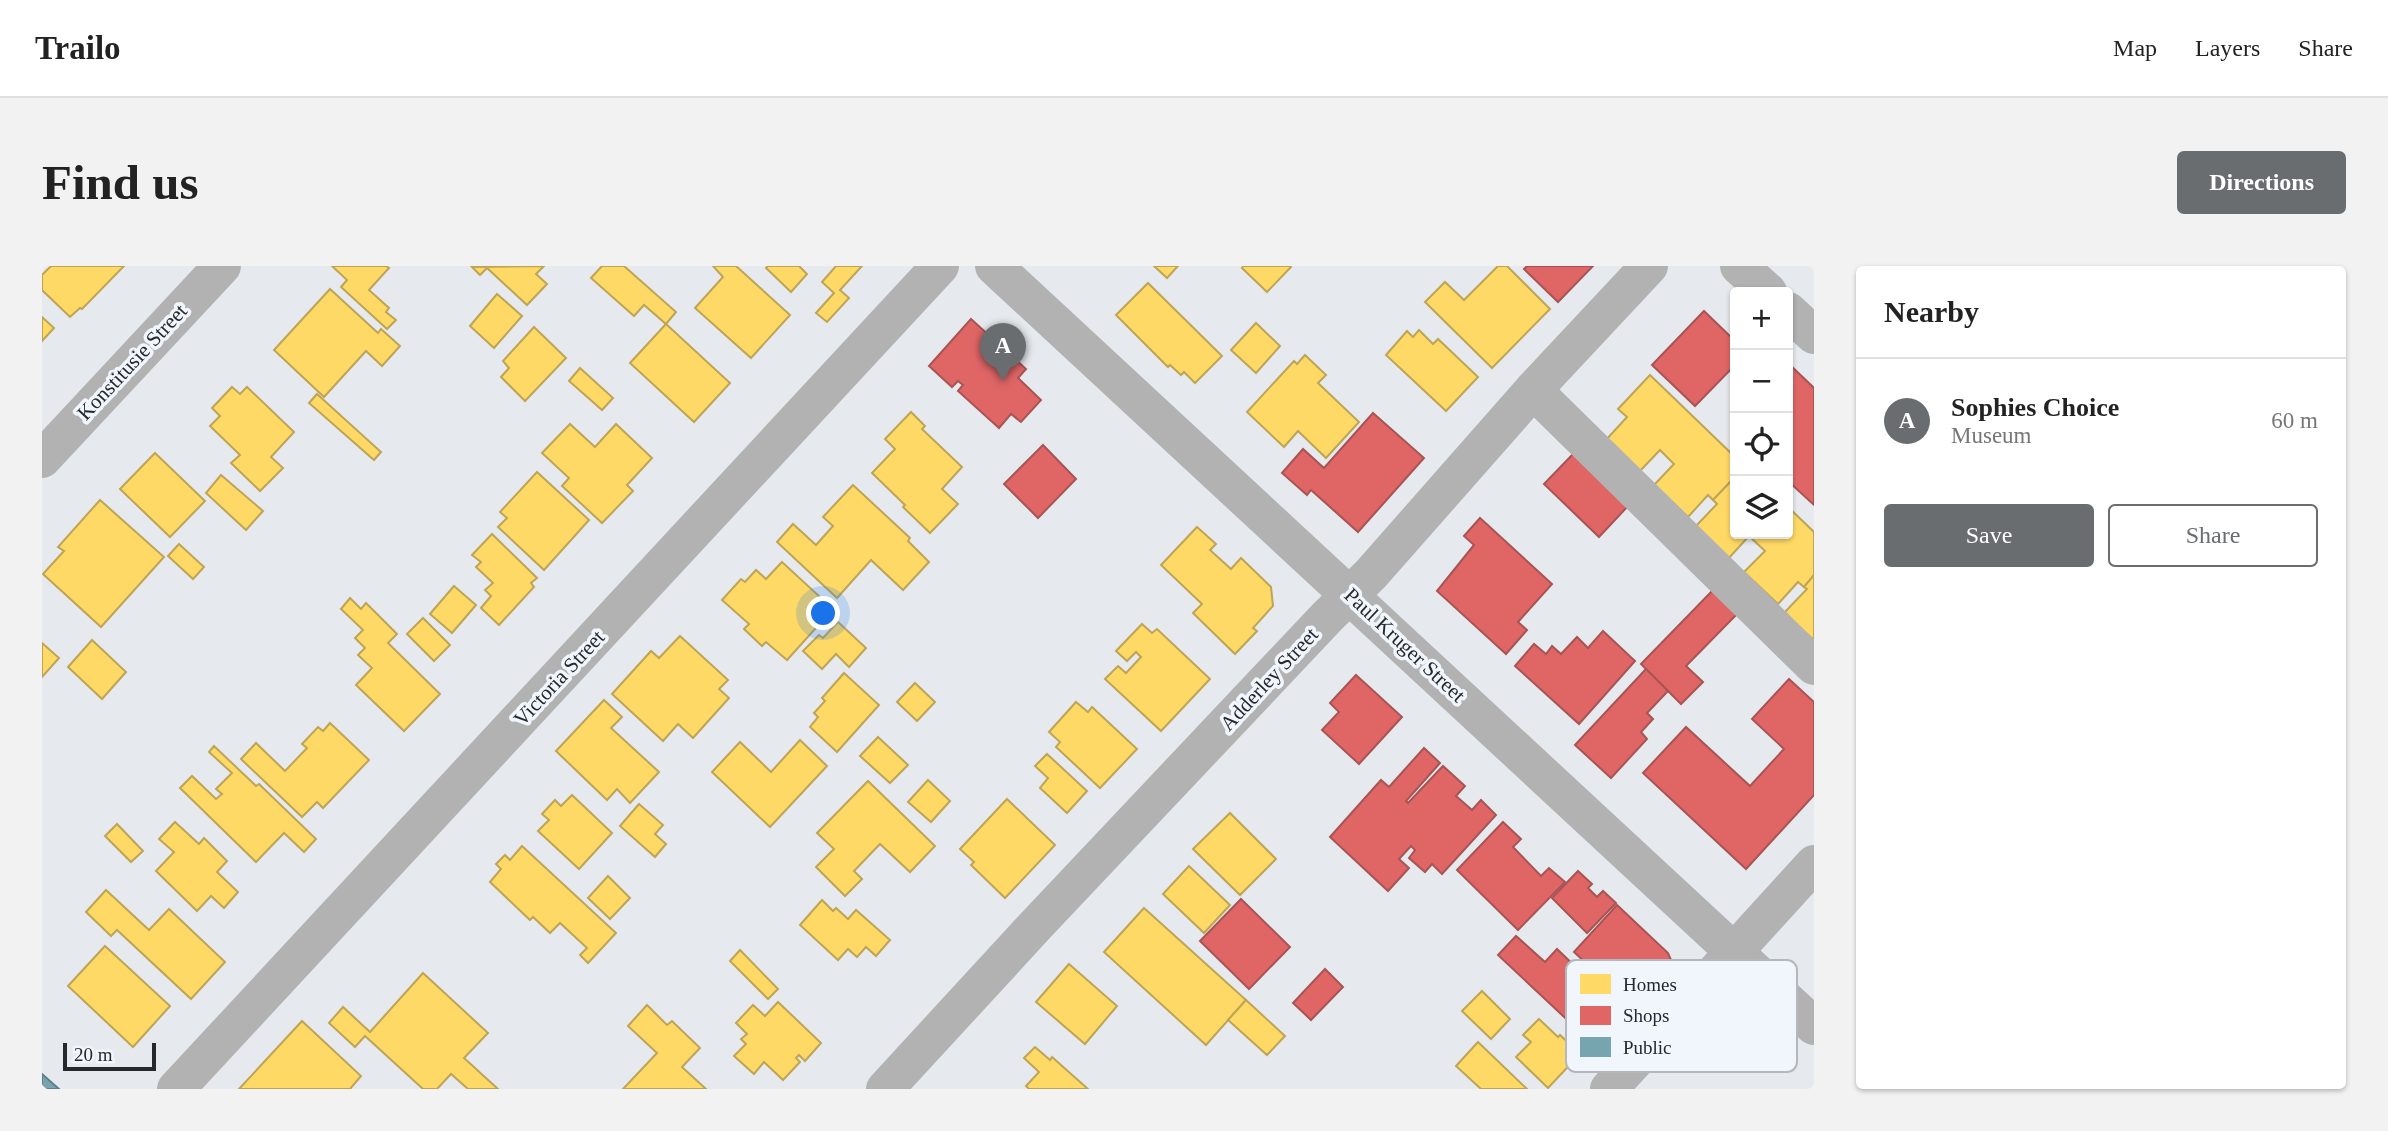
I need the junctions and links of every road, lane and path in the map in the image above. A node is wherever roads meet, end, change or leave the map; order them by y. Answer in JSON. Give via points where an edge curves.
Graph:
{"nodes":[{"id":1,"x":222,"y":266,"type":"edge"},
{"id":2,"x":940,"y":266,"type":"edge"},
{"id":3,"x":994,"y":266,"type":"edge"},
{"id":4,"x":1649,"y":266,"type":"edge"},
{"id":5,"x":1739,"y":266,"type":"edge"},
{"id":6,"x":1762,"y":287,"type":"edge"},
{"id":7,"x":1793,"y":316,"type":"edge"},
{"id":8,"x":1814,"y":335,"type":"edge"},
{"id":9,"x":1533,"y":390,"type":"junction"},
{"id":10,"x":42,"y":458,"type":"edge"},
{"id":11,"x":1351,"y":594,"type":"junction"},
{"id":12,"x":1814,"y":666,"type":"edge"},
{"id":13,"x":1814,"y":864,"type":"edge"},
{"id":14,"x":1734,"y":952,"type":"junction"},
{"id":15,"x":1727,"y":960,"type":"edge"},
{"id":16,"x":1743,"y":960,"type":"edge"},
{"id":17,"x":1797,"y":1010,"type":"edge"},
{"id":18,"x":1814,"y":1026,"type":"edge"},
{"id":19,"x":1625,"y":1072,"type":"edge"},
{"id":20,"x":176,"y":1089,"type":"edge"},
{"id":21,"x":885,"y":1089,"type":"edge"},
{"id":22,"x":1609,"y":1089,"type":"edge"}],
"edges":[{"from":1,"to":10,"type":"street","name":"Konstitusie Street"},
{"from":2,"to":20,"type":"street","name":"Victoria Street"},
{"from":3,"to":11,"type":"street","name":"Paul Kruger Street"},
{"from":4,"to":9,"type":"street","name":"Adderley Street"},
{"from":5,"to":6,"type":"street"},
{"from":7,"to":8,"type":"street"},
{"from":9,"to":11,"type":"street","name":"Adderley Street"},
{"from":9,"to":12,"type":"street"},
{"from":11,"to":14,"type":"street","name":"Paul Kruger Street"},
{"from":11,"to":21,"type":"street","name":"Adderley Street"},
{"from":13,"to":14,"type":"street"},
{"from":14,"to":15,"type":"street"},
{"from":14,"to":16,"type":"street","name":"Paul Kruger Street"},
{"from":17,"to":18,"type":"street","name":"Paul Kruger Street"},
{"from":19,"to":22,"type":"street"}]}
